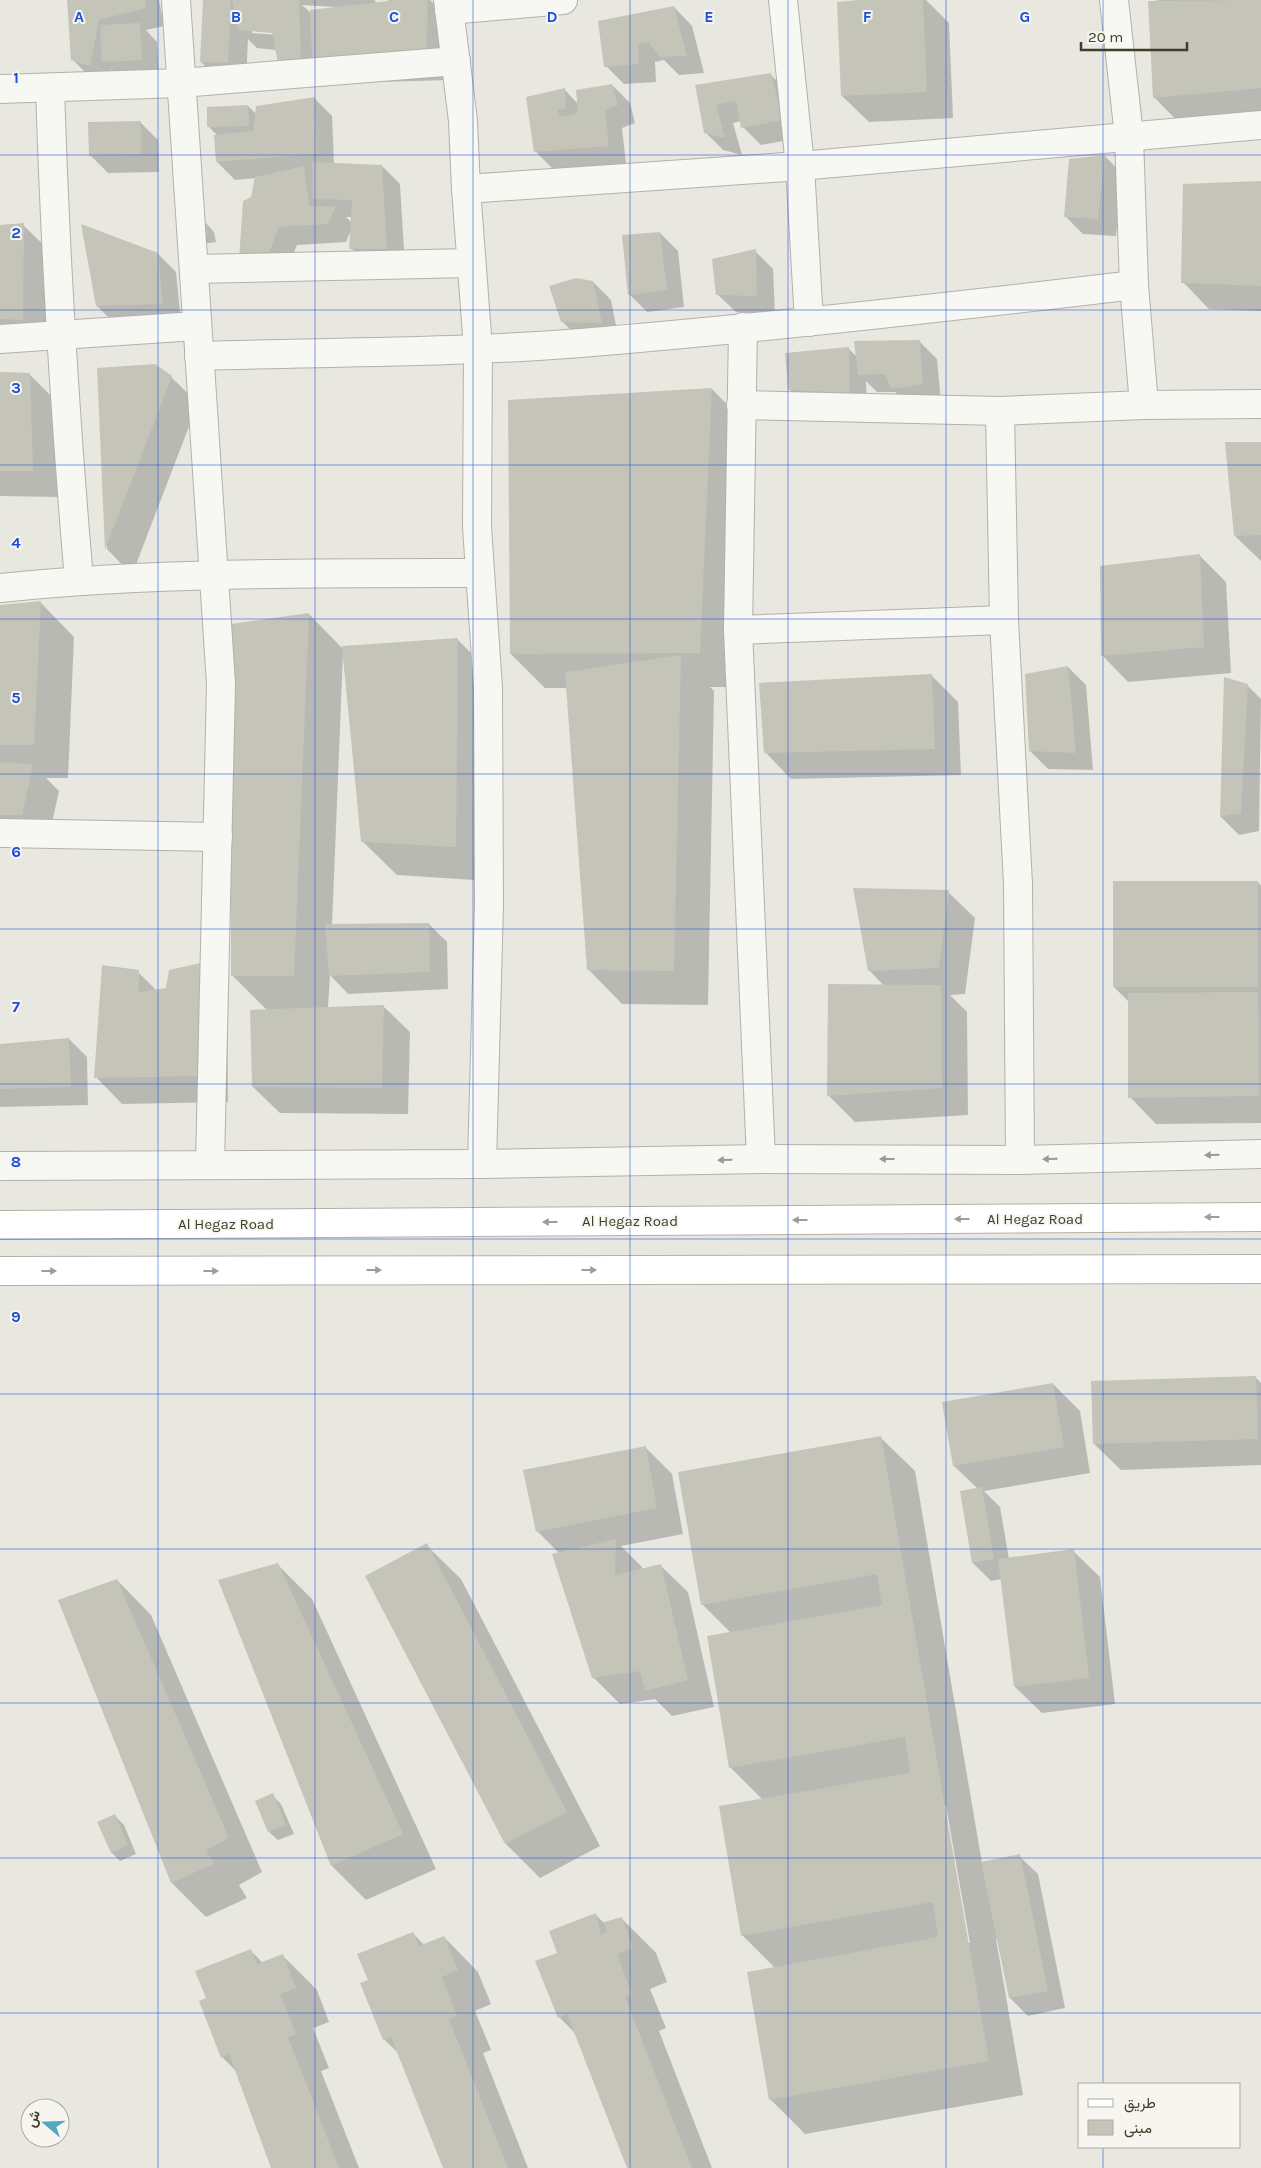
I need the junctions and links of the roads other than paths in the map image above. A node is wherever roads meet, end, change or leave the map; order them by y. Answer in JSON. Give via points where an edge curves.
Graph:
{"nodes":[{"id":1,"x":176,"y":0,"type":"edge"},
{"id":2,"x":563,"y":0,"type":"edge"},
{"id":3,"x":783,"y":0,"type":"edge"},
{"id":4,"x":1114,"y":0,"type":"edge"},
{"id":5,"x":449,"y":5,"type":"edge"},
{"id":6,"x":456,"y":61,"type":"junction"},
{"id":7,"x":181,"y":83,"type":"junction"},
{"id":8,"x":50,"y":88,"type":"junction"},
{"id":9,"x":0,"y":89,"type":"edge"},
{"id":10,"x":1261,"y":125,"type":"edge"},
{"id":11,"x":1129,"y":136,"type":"junction"},
{"id":12,"x":800,"y":166,"type":"junction"},
{"id":13,"x":466,"y":189,"type":"junction"},
{"id":14,"x":471,"y":263,"type":"junction"},
{"id":15,"x":194,"y":268,"type":"junction"},
{"id":16,"x":1134,"y":284,"type":"junction"},
{"id":17,"x":808,"y":322,"type":"junction"},
{"id":18,"x":196,"y":326,"type":"junction"},
{"id":19,"x":743,"y":326,"type":"junction"},
{"id":20,"x":62,"y":337,"type":"junction"},
{"id":21,"x":0,"y":339,"type":"edge"},
{"id":22,"x":478,"y":348,"type":"junction"},
{"id":23,"x":199,"y":356,"type":"junction"},
{"id":24,"x":1261,"y":404,"type":"edge"},
{"id":25,"x":741,"y":405,"type":"junction"},
{"id":26,"x":1144,"y":405,"type":"junction"},
{"id":27,"x":1000,"y":410,"type":"junction"},
{"id":28,"x":479,"y":573,"type":"junction"},
{"id":29,"x":213,"y":575,"type":"junction"},
{"id":30,"x":79,"y":580,"type":"junction"},
{"id":31,"x":0,"y":588,"type":"edge"},
{"id":32,"x":1004,"y":620,"type":"junction"},
{"id":33,"x":738,"y":630,"type":"junction"},
{"id":34,"x":0,"y":833,"type":"edge"},
{"id":35,"x":218,"y":837,"type":"junction"},
{"id":36,"x":1261,"y":1154,"type":"edge"},
{"id":37,"x":761,"y":1159,"type":"junction"},
{"id":38,"x":1020,"y":1160,"type":"junction"},
{"id":39,"x":210,"y":1164,"type":"junction"},
{"id":40,"x":482,"y":1164,"type":"junction"},
{"id":41,"x":0,"y":1166,"type":"edge"},
{"id":42,"x":1261,"y":1217,"type":"edge"},
{"id":43,"x":0,"y":1225,"type":"edge"},
{"id":44,"x":1261,"y":1269,"type":"edge"},
{"id":45,"x":0,"y":1271,"type":"edge"}],
"edges":[{"from":1,"to":7,"type":"street"},
{"from":2,"to":5,"type":"street"},
{"from":3,"to":12,"type":"street"},
{"from":4,"to":11,"type":"street"},
{"from":5,"to":6,"type":"street"},
{"from":6,"to":7,"type":"street"},
{"from":6,"to":13,"type":"street"},
{"from":7,"to":8,"type":"street"},
{"from":7,"to":15,"type":"street"},
{"from":8,"to":9,"type":"street"},
{"from":8,"to":20,"type":"street"},
{"from":10,"to":11,"type":"street"},
{"from":11,"to":12,"type":"street"},
{"from":11,"to":16,"type":"street"},
{"from":12,"to":13,"type":"street"},
{"from":12,"to":17,"type":"street"},
{"from":13,"to":14,"type":"street"},
{"from":14,"to":15,"type":"street"},
{"from":14,"to":22,"type":"street"},
{"from":15,"to":18,"type":"street"},
{"from":16,"to":17,"type":"street"},
{"from":16,"to":26,"type":"street"},
{"from":17,"to":19,"type":"street"},
{"from":18,"to":20,"type":"street"},
{"from":18,"to":23,"type":"street"},
{"from":19,"to":22,"type":"street","via":[[580,343]]},
{"from":19,"to":25,"type":"street"},
{"from":20,"to":21,"type":"street"},
{"from":20,"to":30,"type":"street"},
{"from":22,"to":23,"type":"street"},
{"from":22,"to":28,"type":"street"},
{"from":23,"to":29,"type":"street"},
{"from":24,"to":26,"type":"street"},
{"from":25,"to":27,"type":"street"},
{"from":25,"to":33,"type":"street"},
{"from":26,"to":27,"type":"street"},
{"from":27,"to":32,"type":"street"},
{"from":28,"to":29,"type":"street"},
{"from":28,"to":40,"type":"street","via":[[488,698],[489,906]]},
{"from":29,"to":30,"type":"street"},
{"from":29,"to":35,"type":"street","via":[[221,684]]},
{"from":30,"to":31,"type":"street"},
{"from":32,"to":33,"type":"street"},
{"from":32,"to":38,"type":"street","via":[[1018,884]]},
{"from":33,"to":37,"type":"street"},
{"from":34,"to":35,"type":"street"},
{"from":35,"to":39,"type":"street"},
{"from":36,"to":38,"type":"street","one_way":true},
{"from":38,"to":37,"type":"street","one_way":true},
{"from":37,"to":40,"type":"street","one_way":true},
{"from":39,"to":40,"type":"street"},
{"from":39,"to":41,"type":"street"},
{"from":42,"to":43,"type":"main road","name":"Al Hegaz Road","one_way":true},
{"from":45,"to":44,"type":"main road","one_way":true}]}
